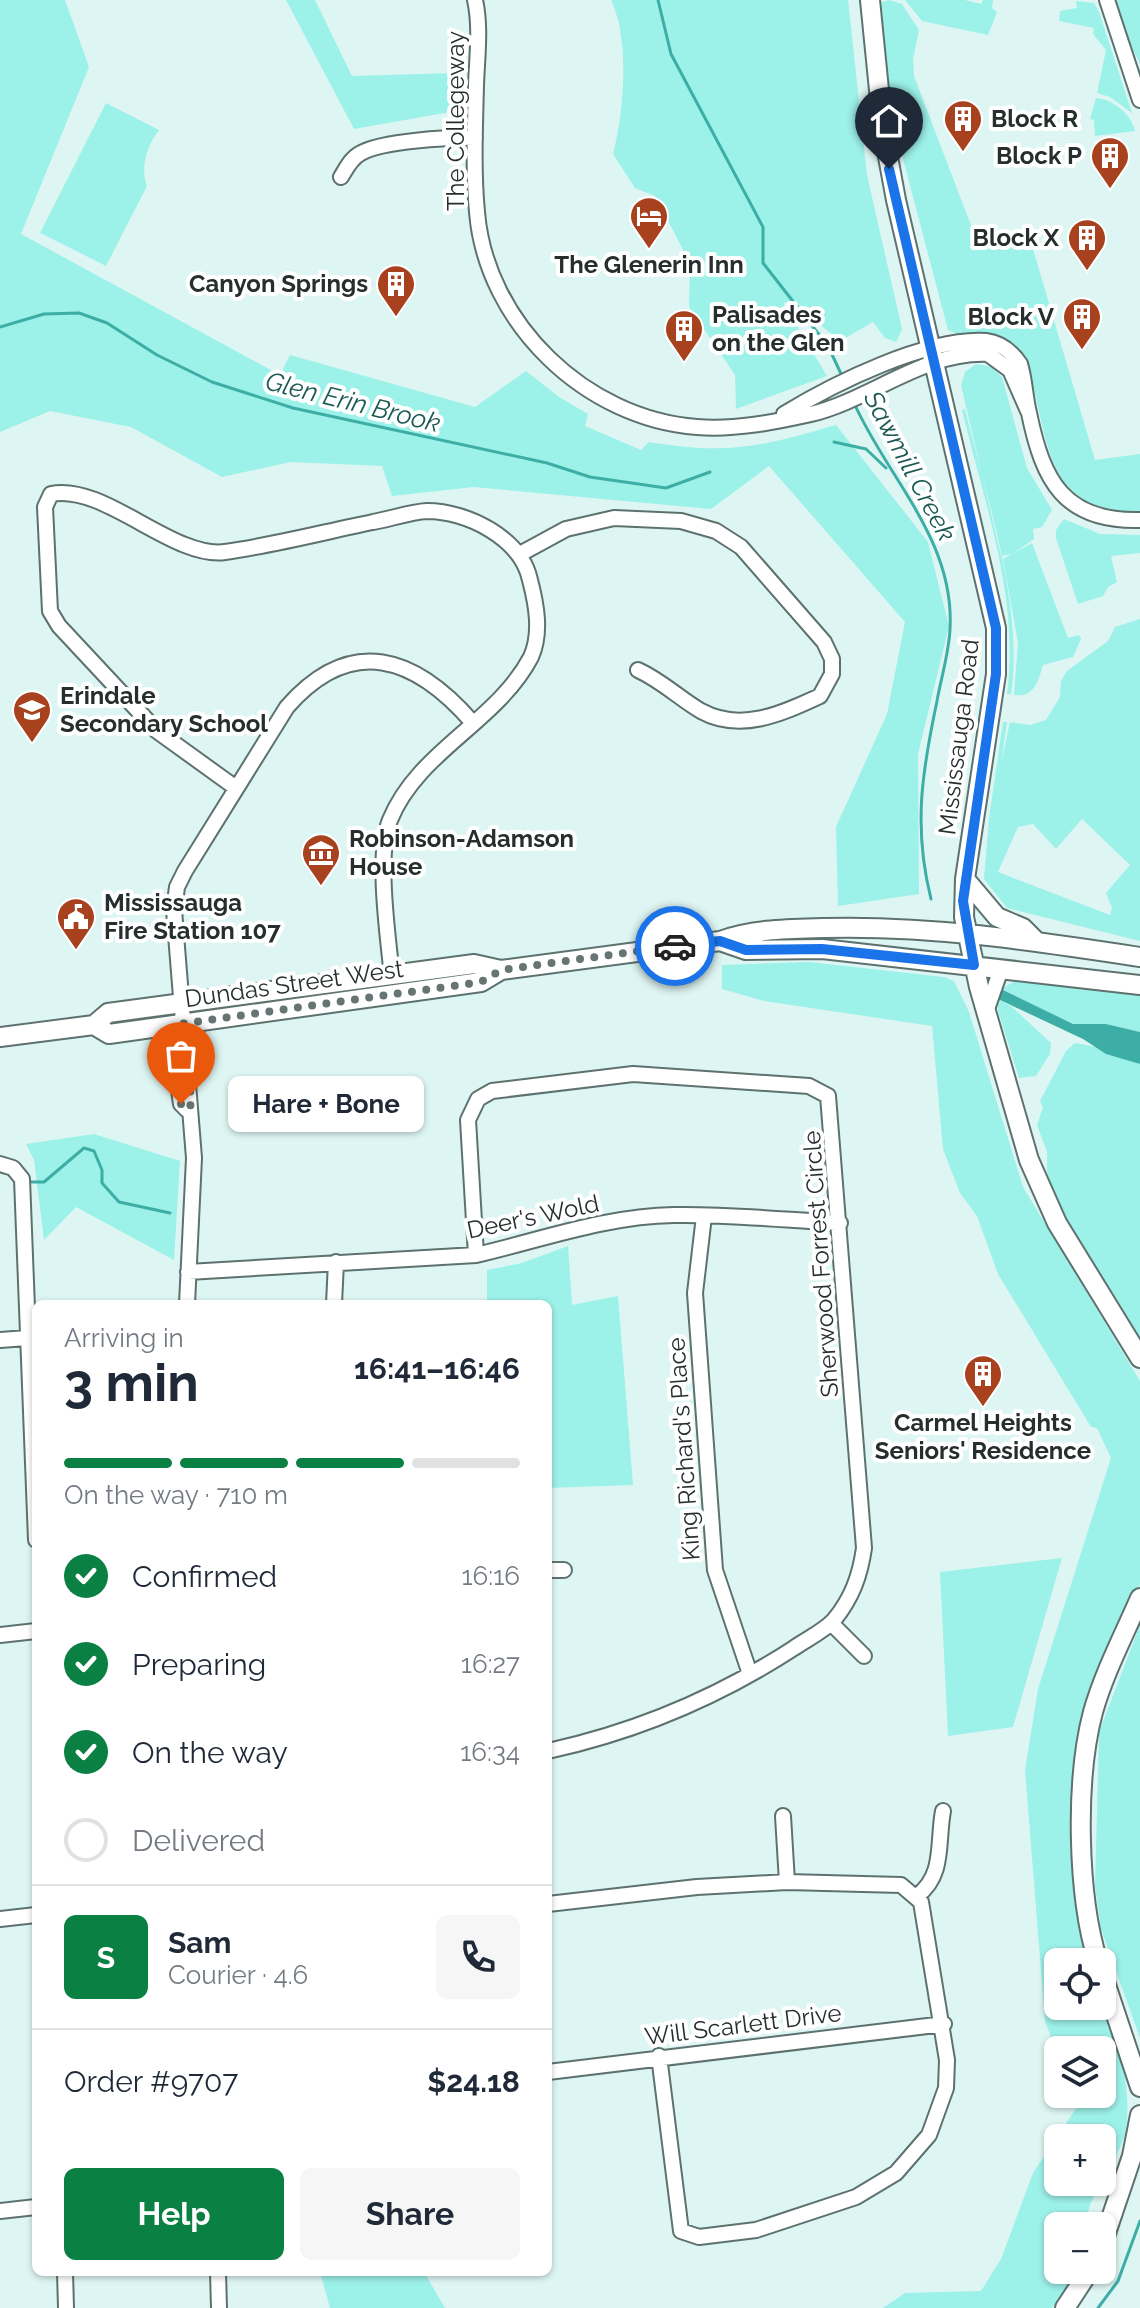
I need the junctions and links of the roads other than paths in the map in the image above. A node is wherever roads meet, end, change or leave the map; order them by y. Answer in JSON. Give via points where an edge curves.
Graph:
{"nodes":[{"id":1,"x":475,"y":0,"type":"edge"},
{"id":2,"x":870,"y":0,"type":"edge"},
{"id":3,"x":1107,"y":0,"type":"edge"},
{"id":4,"x":1126,"y":57,"type":"junction"},
{"id":5,"x":1140,"y":74,"type":"edge"},
{"id":6,"x":1140,"y":100,"type":"edge"},
{"id":7,"x":475,"y":138,"type":"junction"},
{"id":8,"x":341,"y":177,"type":"dead end"},
{"id":9,"x":933,"y":357,"type":"junction"},
{"id":10,"x":1140,"y":520,"type":"edge"},
{"id":11,"x":520,"y":554,"type":"junction"},
{"id":12,"x":638,"y":670,"type":"dead end"},
{"id":13,"x":473,"y":723,"type":"junction"},
{"id":14,"x":236,"y":788,"type":"junction"},
{"id":15,"x":965,"y":879,"type":"junction"},
{"id":16,"x":968,"y":933,"type":"junction"},
{"id":17,"x":720,"y":941,"type":"junction"},
{"id":18,"x":1036,"y":941,"type":"junction"},
{"id":19,"x":1140,"y":957,"type":"edge"},
{"id":20,"x":974,"y":965,"type":"junction"},
{"id":21,"x":1001,"y":969,"type":"junction"},
{"id":22,"x":501,"y":970,"type":"junction"},
{"id":23,"x":392,"y":976,"type":"junction"},
{"id":24,"x":1140,"y":985,"type":"edge"},
{"id":25,"x":179,"y":1004,"type":"junction"},
{"id":26,"x":986,"y":1013,"type":"junction"},
{"id":27,"x":180,"y":1024,"type":"junction"},
{"id":28,"x":94,"y":1025,"type":"junction"},
{"id":29,"x":0,"y":1037,"type":"edge"},
{"id":30,"x":0,"y":1164,"type":"edge"},
{"id":31,"x":704,"y":1216,"type":"junction"},
{"id":32,"x":840,"y":1223,"type":"junction"},
{"id":33,"x":476,"y":1255,"type":"junction"},
{"id":34,"x":336,"y":1262,"type":"junction"},
{"id":35,"x":188,"y":1272,"type":"junction"},
{"id":36,"x":187,"y":1300,"type":"edge"},
{"id":37,"x":334,"y":1300,"type":"edge"},
{"id":38,"x":27,"y":1338,"type":"junction"},
{"id":39,"x":0,"y":1340,"type":"edge"},
{"id":40,"x":1140,"y":1358,"type":"edge"},
{"id":41,"x":32,"y":1450,"type":"edge"},
{"id":42,"x":552,"y":1570,"type":"edge"},
{"id":43,"x":564,"y":1570,"type":"dead end"},
{"id":44,"x":1140,"y":1598,"type":"edge"},
{"id":45,"x":831,"y":1623,"type":"junction"},
{"id":46,"x":32,"y":1631,"type":"edge"},
{"id":47,"x":0,"y":1635,"type":"edge"},
{"id":48,"x":864,"y":1656,"type":"dead end"},
{"id":49,"x":750,"y":1674,"type":"junction"},
{"id":50,"x":552,"y":1750,"type":"edge"},
{"id":51,"x":943,"y":1811,"type":"dead end"},
{"id":52,"x":783,"y":1816,"type":"dead end"},
{"id":53,"x":787,"y":1882,"type":"junction"},
{"id":54,"x":917,"y":1896,"type":"junction"},
{"id":55,"x":552,"y":1904,"type":"edge"},
{"id":56,"x":32,"y":1915,"type":"edge"},
{"id":57,"x":0,"y":1919,"type":"edge"},
{"id":58,"x":1095,"y":1948,"type":"edge"},
{"id":59,"x":1116,"y":2015,"type":"edge"},
{"id":60,"x":944,"y":2024,"type":"junction"},
{"id":61,"x":659,"y":2056,"type":"junction"},
{"id":62,"x":552,"y":2071,"type":"edge"},
{"id":63,"x":1140,"y":2087,"type":"edge"},
{"id":64,"x":1140,"y":2115,"type":"edge"},
{"id":65,"x":32,"y":2207,"type":"edge"},
{"id":66,"x":0,"y":2211,"type":"edge"},
{"id":67,"x":1113,"y":2212,"type":"edge"},
{"id":68,"x":65,"y":2276,"type":"edge"},
{"id":69,"x":218,"y":2276,"type":"edge"},
{"id":70,"x":1081,"y":2284,"type":"edge"},
{"id":71,"x":66,"y":2308,"type":"edge"},
{"id":72,"x":219,"y":2308,"type":"edge"},
{"id":73,"x":1065,"y":2308,"type":"edge"}],
"edges":[{"from":1,"to":7,"type":"street","name":"The Collegeway"},
{"from":2,"to":9,"type":"main road","name":"Mississauga Road","via":[[889,169]]},
{"from":3,"to":4,"type":"street"},
{"from":4,"to":5,"type":"street"},
{"from":4,"to":6,"type":"street"},
{"from":7,"to":8,"type":"street","via":[[371,149],[352,160]]},
{"from":7,"to":9,"type":"street","name":"The Collegeway","via":[[477,211],[485,254],[510,311],[550,359],[596,394],[642,415],[715,428],[776,419]]},
{"from":9,"to":10,"type":"street","name":"The Collegeway","via":[[985,341],[1006,348],[1020,364],[1042,464],[1059,493],[1103,519]]},
{"from":9,"to":15,"type":"main road","name":"Mississauga Road","via":[[997,641]]},
{"from":11,"to":12,"type":"street","via":[[566,529],[614,518],[701,525],[741,547],[824,642],[832,659],[832,674],[820,696],[743,723],[701,711]]},
{"from":11,"to":13,"type":"street","via":[[537,610],[532,655]]},
{"from":11,"to":14,"type":"street","via":[[476,522],[425,511],[221,553],[174,538],[74,492],[51,494],[45,507],[50,611],[59,626],[157,731]]},
{"from":13,"to":14,"type":"street","via":[[438,687],[403,669],[375,661],[327,670],[287,707]]},
{"from":13,"to":23,"type":"street","via":[[416,776],[388,824],[385,873]]},
{"from":14,"to":25,"type":"street","via":[[177,887]]},
{"from":15,"to":16,"type":"main road","name":"Mississauga Road"},
{"from":15,"to":18,"type":"main road","via":[[997,917],[1023,928]]},
{"from":16,"to":17,"type":"main road","name":"Dundas Street West","via":[[855,927],[742,933]]},
{"from":16,"to":18,"type":"main road","name":"Dundas Street West"},
{"from":16,"to":20,"type":"main road","name":"Mississauga Road"},
{"from":17,"to":20,"type":"main road","name":"Dundas Street West","via":[[746,950],[822,949]]},
{"from":17,"to":22,"type":"main road","name":"Dundas Street West"},
{"from":18,"to":19,"type":"main road","name":"Dundas Street West"},
{"from":20,"to":21,"type":"main road","name":"Dundas Street West"},
{"from":20,"to":26,"type":"main road","name":"Mississauga Road"},
{"from":21,"to":24,"type":"main road","name":"Dundas Street West"},
{"from":21,"to":26,"type":"street"},
{"from":22,"to":23,"type":"main road","name":"Dundas Street West","via":[[474,964]]},
{"from":22,"to":27,"type":"main road","name":"Dundas Street West","via":[[481,982]]},
{"from":23,"to":25,"type":"main road","name":"Dundas Street West"},
{"from":25,"to":27,"type":"street"},
{"from":25,"to":28,"type":"main road","name":"Dundas Street West","via":[[108,1013]]},
{"from":26,"to":40,"type":"main road","name":"Mississauga Road","via":[[1042,1194]]},
{"from":27,"to":28,"type":"main road","name":"Dundas Street West","via":[[109,1034]]},
{"from":27,"to":35,"type":"street","via":[[192,1103],[187,1110],[194,1182]]},
{"from":28,"to":29,"type":"main road","name":"Dundas Street West"},
{"from":30,"to":38,"type":"street","via":[[13,1168],[22,1179]]},
{"from":31,"to":32,"type":"street","name":"Deer's Wold"},
{"from":31,"to":33,"type":"street","name":"Deer's Wold","via":[[672,1214],[560,1231]]},
{"from":31,"to":49,"type":"street","name":"King Richard's Place","via":[[695,1293],[715,1570]]},
{"from":32,"to":33,"type":"street","name":"Sherwood Forrest Circle","via":[[828,1096],[809,1086],[633,1074],[492,1091],[478,1099],[468,1120]]},
{"from":32,"to":45,"type":"street","name":"Sherwood Forrest Circle","via":[[864,1548],[860,1576]]},
{"from":33,"to":34,"type":"street","name":"Deer's Wold"},
{"from":34,"to":35,"type":"street","name":"Deer's Wold"},
{"from":34,"to":37,"type":"street"},
{"from":35,"to":36,"type":"street"},
{"from":38,"to":39,"type":"street"},
{"from":38,"to":41,"type":"street"},
{"from":42,"to":43,"type":"street"},
{"from":44,"to":58,"type":"main road","via":[[1094,1710],[1085,1751],[1085,1908]]},
{"from":45,"to":48,"type":"street"},
{"from":45,"to":49,"type":"street","name":"Sherwood Forrest Circle"},
{"from":46,"to":47,"type":"street"},
{"from":49,"to":50,"type":"street","name":"Sherwood Forrest Circle","via":[[641,1724]]},
{"from":51,"to":54,"type":"street","via":[[937,1872]]},
{"from":52,"to":53,"type":"street"},
{"from":53,"to":54,"type":"street","via":[[901,1885]]},
{"from":53,"to":55,"type":"street"},
{"from":54,"to":60,"type":"street"},
{"from":56,"to":57,"type":"street"},
{"from":59,"to":63,"type":"main road"},
{"from":60,"to":61,"type":"street","name":"Will Scarlett Drive"},
{"from":60,"to":61,"type":"street","via":[[946,2088],[929,2135],[896,2173],[856,2197],[756,2230],[699,2237],[681,2231],[678,2221]]},
{"from":61,"to":62,"type":"street","name":"Will Scarlett Drive"},
{"from":64,"to":67,"type":"main road"},
{"from":65,"to":66,"type":"street"},
{"from":68,"to":71,"type":"street"},
{"from":69,"to":72,"type":"street"},
{"from":70,"to":73,"type":"main road"}]}
